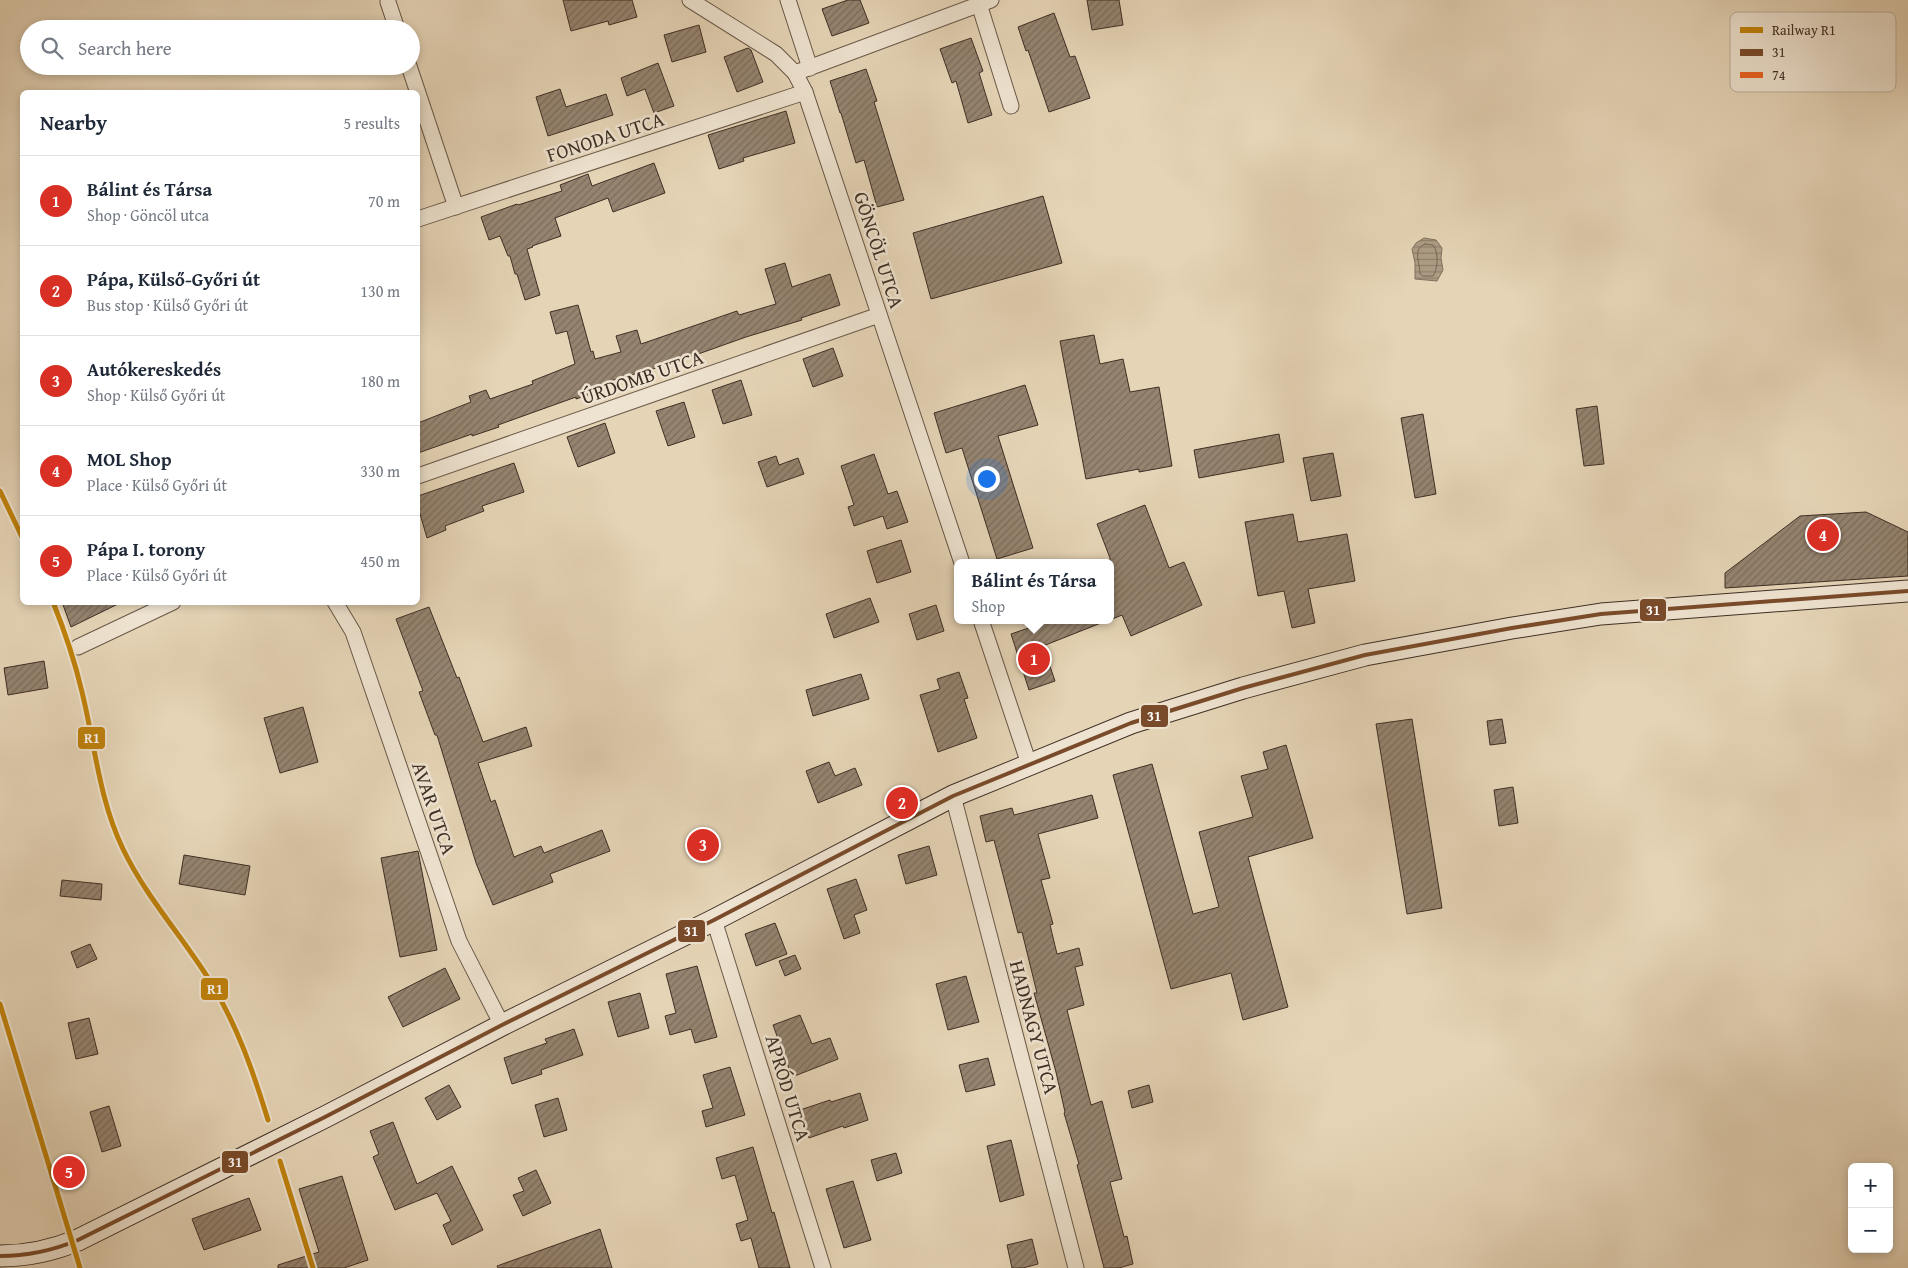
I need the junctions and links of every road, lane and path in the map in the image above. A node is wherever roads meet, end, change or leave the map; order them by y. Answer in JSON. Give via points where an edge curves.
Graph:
{"nodes":[{"id":1,"x":690,"y":0,"type":"edge"},
{"id":2,"x":788,"y":0,"type":"edge"},
{"id":3,"x":388,"y":2,"type":"dead end"},
{"id":4,"x":985,"y":2,"type":"edge"},
{"id":5,"x":394,"y":20,"type":"edge"},
{"id":6,"x":810,"y":68,"type":"junction"},
{"id":7,"x":795,"y":73,"type":"junction"},
{"id":8,"x":412,"y":75,"type":"edge"},
{"id":9,"x":417,"y":90,"type":"edge"},
{"id":10,"x":805,"y":92,"type":"junction"},
{"id":11,"x":420,"y":99,"type":"edge"},
{"id":12,"x":1011,"y":106,"type":"dead end"},
{"id":13,"x":456,"y":207,"type":"junction"},
{"id":14,"x":420,"y":218,"type":"edge"},
{"id":15,"x":879,"y":315,"type":"junction"},
{"id":16,"x":420,"y":475,"type":"edge"},
{"id":17,"x":961,"y":559,"type":"edge"},
{"id":18,"x":1908,"y":591,"type":"edge"},
{"id":19,"x":167,"y":605,"type":"edge"},
{"id":20,"x":337,"y":605,"type":"edge"},
{"id":21,"x":982,"y":624,"type":"edge"},
{"id":22,"x":78,"y":647,"type":"dead end"},
{"id":23,"x":1029,"y":764,"type":"junction"},
{"id":24,"x":953,"y":796,"type":"junction"},
{"id":25,"x":714,"y":920,"type":"junction"},
{"id":26,"x":502,"y":1025,"type":"junction"},
{"id":27,"x":0,"y":1256,"type":"edge"},
{"id":28,"x":823,"y":1268,"type":"edge"},
{"id":29,"x":1076,"y":1268,"type":"edge"}],
"edges":[{"from":1,"to":7,"type":"street","name":"GÖNCÖL UTCA","via":[[776,54]]},
{"from":2,"to":6,"type":"street"},
{"from":3,"to":5,"type":"street"},
{"from":4,"to":6,"type":"street"},
{"from":4,"to":12,"type":"street"},
{"from":6,"to":7,"type":"street"},
{"from":7,"to":10,"type":"street","name":"GÖNCÖL UTCA"},
{"from":8,"to":9,"type":"street"},
{"from":10,"to":13,"type":"street","name":"FONODA UTCA"},
{"from":10,"to":15,"type":"street","name":"GÖNCÖL UTCA"},
{"from":11,"to":13,"type":"street"},
{"from":13,"to":14,"type":"street","name":"FONODA UTCA"},
{"from":15,"to":16,"type":"street","name":"ÚRDOMB UTCA"},
{"from":15,"to":17,"type":"street","name":"GÖNCÖL UTCA"},
{"from":18,"to":23,"type":"main road","via":[[1601,614],[1365,655],[1131,723]]},
{"from":19,"to":22,"type":"street"},
{"from":20,"to":26,"type":"street","name":"AVAR UTCA","via":[[353,632],[459,941]]},
{"from":21,"to":23,"type":"street"},
{"from":23,"to":24,"type":"main road"},
{"from":24,"to":25,"type":"main road"},
{"from":24,"to":29,"type":"street","name":"HADNAGY UTCA"},
{"from":25,"to":26,"type":"main road"},
{"from":25,"to":28,"type":"street","name":"APRÓD UTCA"},
{"from":26,"to":27,"type":"main road","via":[[78,1240],[48,1250]]}]}
